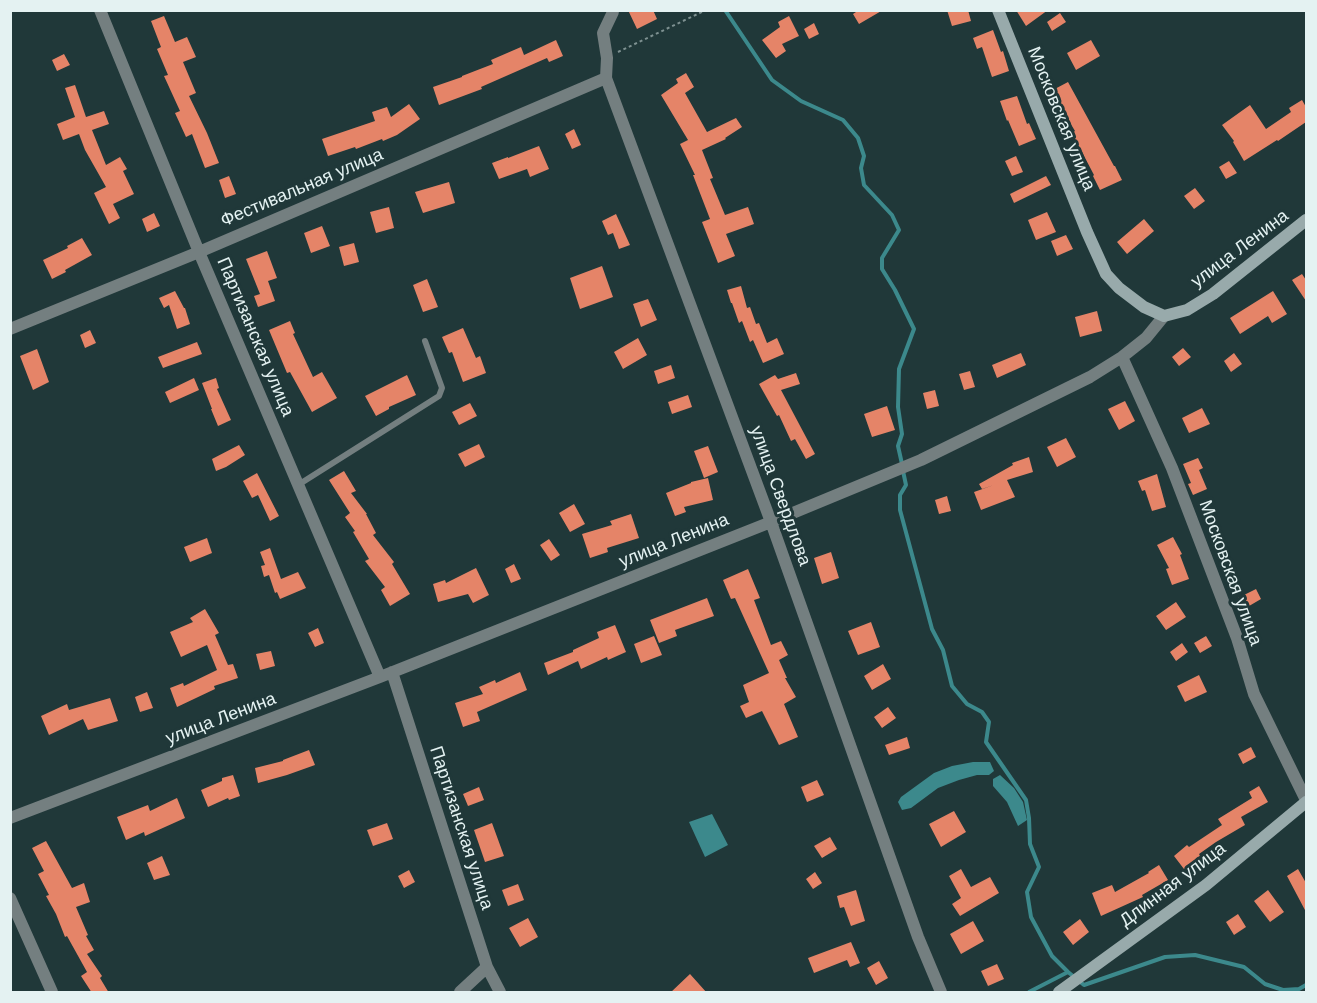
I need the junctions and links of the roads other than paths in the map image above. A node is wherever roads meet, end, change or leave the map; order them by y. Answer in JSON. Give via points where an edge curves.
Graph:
{"nodes":[{"id":1,"x":100,"y":10,"type":"edge"},
{"id":2,"x":998,"y":10,"type":"edge"},
{"id":3,"x":613,"y":12,"type":"edge"},
{"id":4,"x":606,"y":78,"type":"junction"},
{"id":5,"x":1306,"y":220,"type":"edge"},
{"id":6,"x":199,"y":252,"type":"junction"},
{"id":7,"x":1164,"y":316,"type":"junction"},
{"id":8,"x":10,"y":329,"type":"edge"},
{"id":9,"x":425,"y":340,"type":"dead end"},
{"id":10,"x":1122,"y":357,"type":"junction"},
{"id":11,"x":298,"y":485,"type":"junction"},
{"id":12,"x":771,"y":522,"type":"junction"},
{"id":13,"x":386,"y":675,"type":"junction"},
{"id":14,"x":1306,"y":801,"type":"edge"},
{"id":15,"x":10,"y":818,"type":"edge"},
{"id":16,"x":10,"y":898,"type":"edge"},
{"id":17,"x":487,"y":967,"type":"junction"},
{"id":18,"x":1064,"y":989,"type":"edge"},
{"id":19,"x":52,"y":993,"type":"edge"},
{"id":20,"x":460,"y":993,"type":"edge"},
{"id":21,"x":500,"y":993,"type":"edge"},
{"id":22,"x":941,"y":993,"type":"edge"}],
"edges":[{"from":1,"to":6,"type":"street","name":"Партизанская улица"},
{"from":2,"to":7,"type":"street","name":"Московская улица","via":[[1106,274],[1144,307]]},
{"from":3,"to":4,"type":"street","name":"улица Свердлова","via":[[603,33]]},
{"from":4,"to":6,"type":"street","name":"Фестивальная улица"},
{"from":4,"to":12,"type":"street","name":"улица Свердлова"},
{"from":5,"to":7,"type":"street","name":"улица Ленина","via":[[1213,294],[1187,310]]},
{"from":6,"to":8,"type":"street","name":"Фестивальная улица"},
{"from":6,"to":11,"type":"street","name":"Партизанская улица"},
{"from":7,"to":10,"type":"street","name":"улица Ленина","via":[[1146,338]]},
{"from":9,"to":11,"type":"lane","via":[[442,388],[439,396]]},
{"from":10,"to":12,"type":"street","name":"улица Ленина","via":[[1090,377],[921,460]]},
{"from":10,"to":14,"type":"street","name":"Московская улица","via":[[1172,468],[1237,638],[1254,694]]},
{"from":11,"to":13,"type":"street","name":"Партизанская улица"},
{"from":12,"to":13,"type":"street","name":"улица Ленина"},
{"from":12,"to":22,"type":"street","name":"улица Свердлова"},
{"from":13,"to":15,"type":"street","name":"улица Ленина"},
{"from":13,"to":17,"type":"street","name":"Партизанская улица"},
{"from":14,"to":18,"type":"street","name":"Длинная улица","via":[[1206,885]]},
{"from":16,"to":19,"type":"street"},
{"from":17,"to":20,"type":"street"},
{"from":17,"to":21,"type":"street","name":"Партизанская улица"}]}
